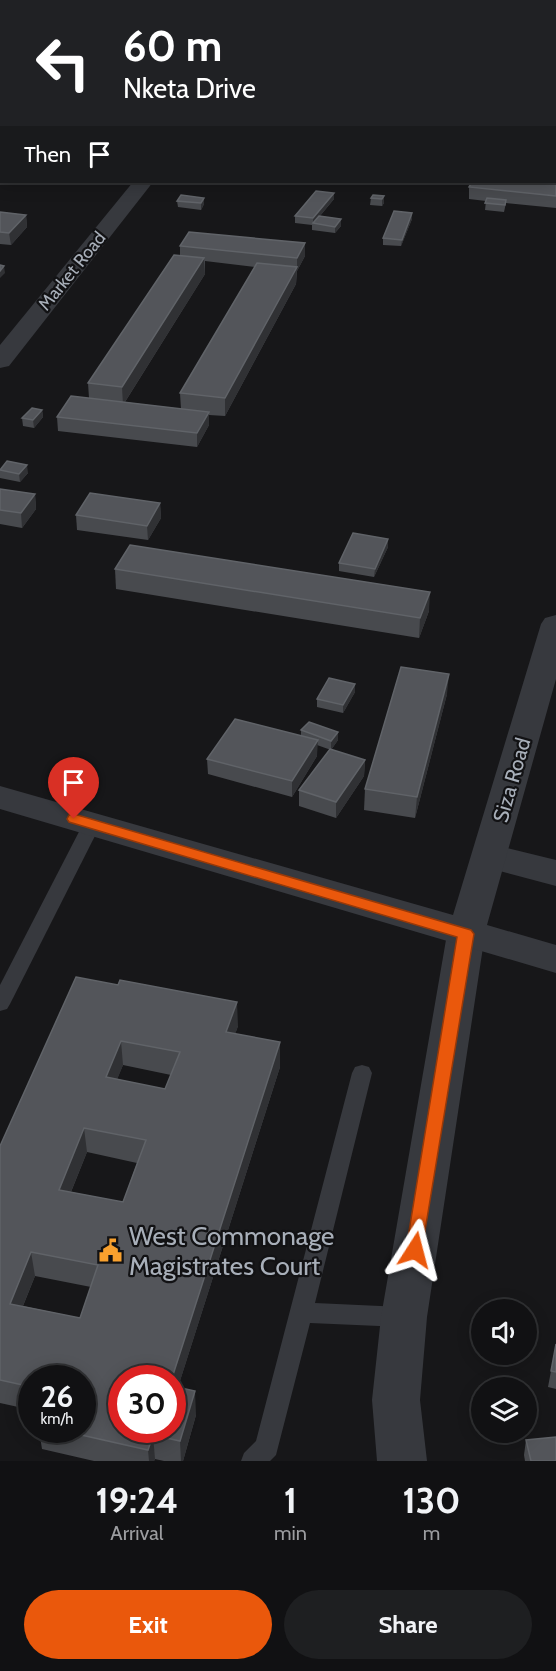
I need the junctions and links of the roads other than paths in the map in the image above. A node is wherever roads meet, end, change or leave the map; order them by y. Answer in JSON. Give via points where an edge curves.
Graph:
{"nodes":[{"id":1,"x":142,"y":183,"type":"edge"},
{"id":2,"x":0,"y":361,"type":"edge"},
{"id":3,"x":556,"y":624,"type":"edge"},
{"id":4,"x":0,"y":797,"type":"edge"},
{"id":5,"x":92,"y":824,"type":"junction"},
{"id":6,"x":490,"y":856,"type":"junction"},
{"id":7,"x":556,"y":873,"type":"edge"},
{"id":8,"x":466,"y":934,"type":"junction"},
{"id":9,"x":556,"y":959,"type":"edge"},
{"id":10,"x":0,"y":1004,"type":"edge"},
{"id":11,"x":362,"y":1073,"type":"dead end"},
{"id":12,"x":301,"y":1312,"type":"junction"},
{"id":13,"x":404,"y":1317,"type":"junction"},
{"id":14,"x":253,"y":1461,"type":"edge"},
{"id":15,"x":402,"y":1461,"type":"edge"}],
"edges":[{"from":1,"to":2,"type":"street","name":"Market Road"},
{"from":3,"to":6,"type":"street","name":"Siza Road"},
{"from":4,"to":5,"type":"street"},
{"from":5,"to":8,"type":"street"},
{"from":5,"to":10,"type":"lane"},
{"from":6,"to":7,"type":"street"},
{"from":6,"to":8,"type":"street","name":"Siza Road"},
{"from":8,"to":9,"type":"street"},
{"from":8,"to":13,"type":"street","name":"Siza Road"},
{"from":11,"to":12,"type":"lane"},
{"from":12,"to":13,"type":"lane"},
{"from":12,"to":14,"type":"lane","via":[[267,1448]]},
{"from":13,"to":15,"type":"street","name":"Siza Road","via":[[396,1400]]}]}
